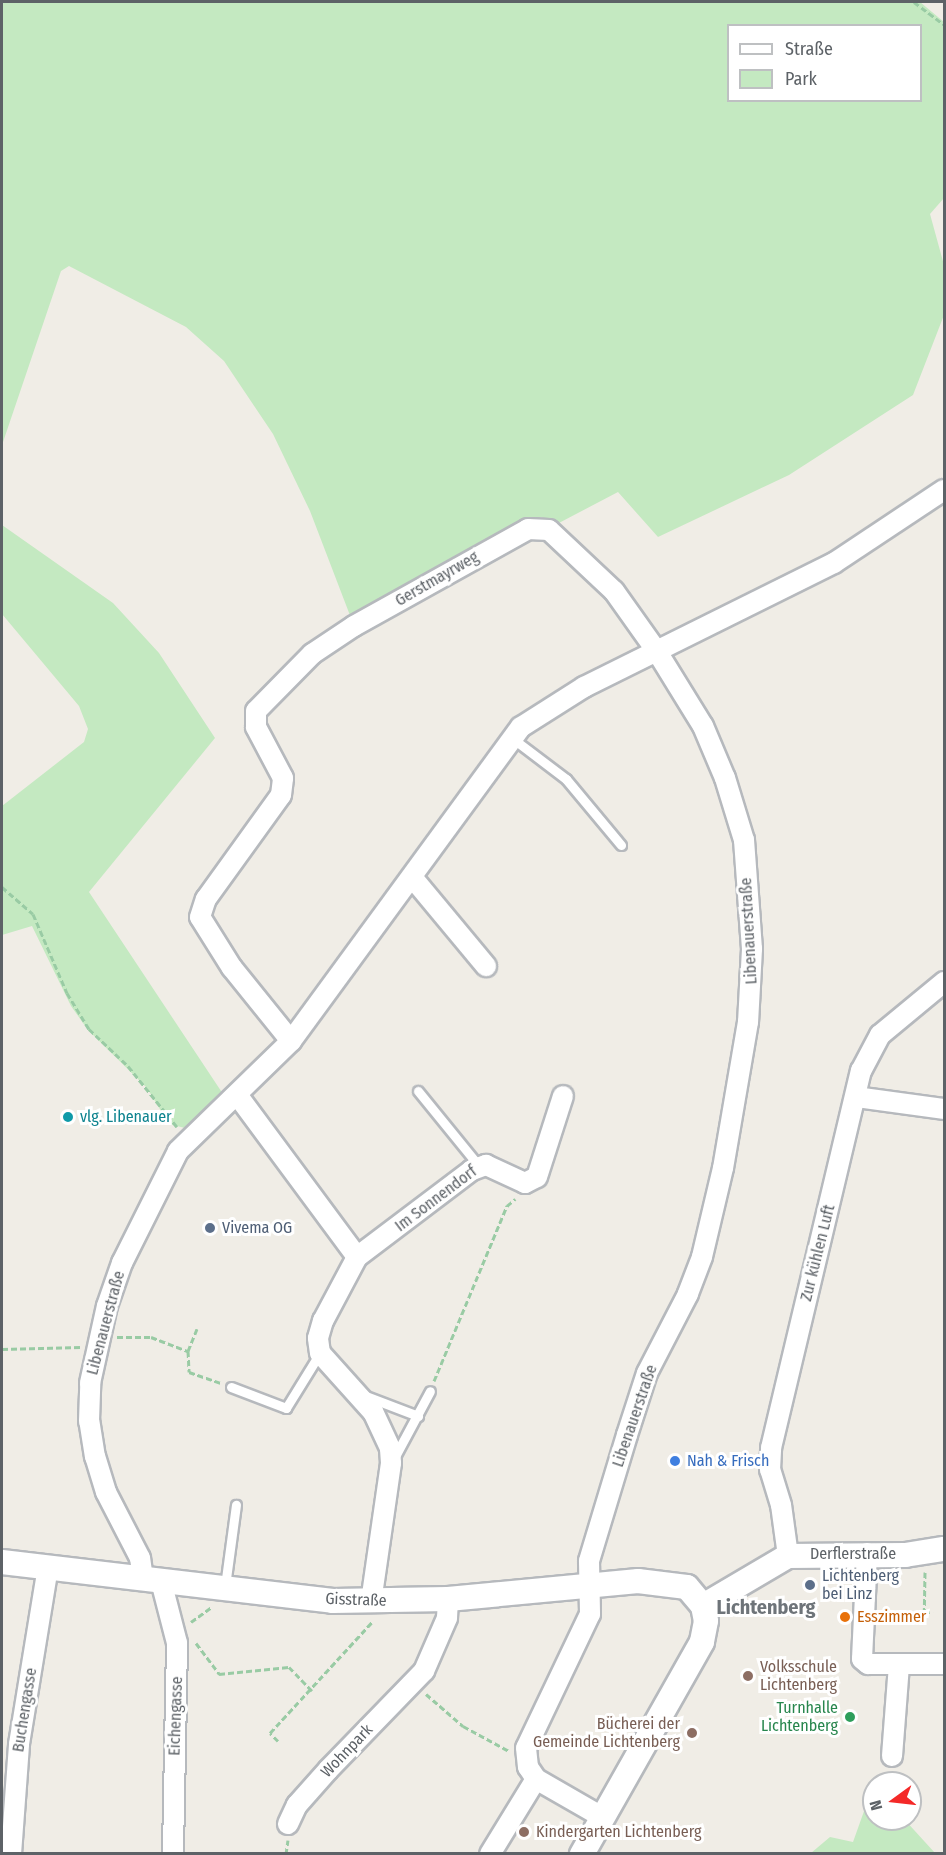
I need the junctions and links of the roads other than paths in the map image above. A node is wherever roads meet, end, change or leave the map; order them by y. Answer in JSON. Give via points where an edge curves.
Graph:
{"nodes":[{"id":1,"x":945,"y":490,"type":"edge"},
{"id":2,"x":656,"y":650,"type":"junction"},
{"id":3,"x":512,"y":738,"type":"junction"},
{"id":4,"x":621,"y":844,"type":"dead end"},
{"id":5,"x":412,"y":877,"type":"junction"},
{"id":6,"x":486,"y":966,"type":"dead end"},
{"id":7,"x":945,"y":982,"type":"edge"},
{"id":8,"x":291,"y":1041,"type":"junction"},
{"id":9,"x":418,"y":1091,"type":"dead end"},
{"id":10,"x":238,"y":1096,"type":"junction"},
{"id":11,"x":562,"y":1096,"type":"dead end"},
{"id":12,"x":856,"y":1097,"type":"junction"},
{"id":13,"x":945,"y":1109,"type":"edge"},
{"id":14,"x":479,"y":1166,"type":"junction"},
{"id":15,"x":357,"y":1257,"type":"junction"},
{"id":16,"x":320,"y":1353,"type":"junction"},
{"id":17,"x":231,"y":1387,"type":"road end"},
{"id":18,"x":430,"y":1391,"type":"road end"},
{"id":19,"x":358,"y":1395,"type":"junction"},
{"id":20,"x":418,"y":1416,"type":"junction"},
{"id":21,"x":391,"y":1462,"type":"junction"},
{"id":22,"x":236,"y":1505,"type":"dead end"},
{"id":23,"x":945,"y":1549,"type":"edge"},
{"id":24,"x":867,"y":1553,"type":"junction"},
{"id":25,"x":788,"y":1556,"type":"junction"},
{"id":26,"x":2,"y":1562,"type":"edge"},
{"id":27,"x":48,"y":1567,"type":"junction"},
{"id":28,"x":152,"y":1580,"type":"junction"},
{"id":29,"x":590,"y":1584,"type":"junction"},
{"id":30,"x":221,"y":1588,"type":"junction"},
{"id":31,"x":448,"y":1599,"type":"junction"},
{"id":32,"x":375,"y":1602,"type":"junction"},
{"id":33,"x":703,"y":1606,"type":"junction"},
{"id":34,"x":899,"y":1664,"type":"junction"},
{"id":35,"x":945,"y":1664,"type":"edge"},
{"id":36,"x":892,"y":1756,"type":"dead end"},
{"id":37,"x":536,"y":1779,"type":"junction"},
{"id":38,"x":602,"y":1817,"type":"junction"},
{"id":39,"x":288,"y":1824,"type":"dead end"},
{"id":40,"x":10,"y":1854,"type":"edge"},
{"id":41,"x":173,"y":1854,"type":"edge"},
{"id":42,"x":490,"y":1854,"type":"edge"},
{"id":43,"x":582,"y":1854,"type":"edge"}],
"edges":[{"from":1,"to":2,"type":"street","via":[[834,563]]},
{"from":2,"to":3,"type":"street","name":"Libenauerstraße","via":[[566,697],[521,727]]},
{"from":2,"to":8,"type":"street","name":"Gerstmayrweg","via":[[614,591],[571,548],[549,530],[528,529],[354,626],[312,654],[270,693],[255,711],[256,727],[283,778],[281,795],[206,899],[200,917],[232,968]]},
{"from":2,"to":29,"type":"street","name":"Libenauerstraße","via":[[703,726],[725,778],[744,840],[752,987],[723,1168],[702,1257],[688,1294],[647,1373],[592,1548]]},
{"from":3,"to":4,"type":"lane","via":[[566,779]]},
{"from":3,"to":5,"type":"street","name":"Libenauerstraße"},
{"from":5,"to":6,"type":"street"},
{"from":5,"to":8,"type":"street","name":"Libenauerstraße"},
{"from":7,"to":12,"type":"street","name":"Zur kühlen Luft","via":[[880,1035],[866,1057]]},
{"from":8,"to":10,"type":"street","name":"Libenauerstraße"},
{"from":9,"to":14,"type":"lane"},
{"from":10,"to":15,"type":"street"},
{"from":10,"to":28,"type":"street","name":"Libenauerstraße","via":[[186,1142],[170,1162],[131,1242],[99,1340],[89,1390],[92,1442],[104,1487]]},
{"from":11,"to":14,"type":"street","name":"Im Sonnendorf","via":[[540,1172],[532,1182],[525,1183],[491,1166]]},
{"from":12,"to":13,"type":"street"},
{"from":12,"to":25,"type":"street","name":"Zur kühlen Luft","via":[[771,1448],[770,1470],[781,1505]]},
{"from":14,"to":15,"type":"street","name":"Im Sonnendorf"},
{"from":15,"to":16,"type":"street","name":"Im Sonnendorf","via":[[323,1321],[318,1338]]},
{"from":16,"to":17,"type":"lane","name":"Im Sonnendorf","via":[[286,1408]]},
{"from":16,"to":19,"type":"street"},
{"from":18,"to":20,"type":"lane"},
{"from":19,"to":20,"type":"lane"},
{"from":19,"to":21,"type":"street","via":[[381,1423]]},
{"from":20,"to":21,"type":"lane"},
{"from":21,"to":32,"type":"street"},
{"from":22,"to":30,"type":"lane"},
{"from":23,"to":24,"type":"street","name":"Derflerstraße","via":[[905,1555]]},
{"from":24,"to":25,"type":"street","name":"Derflerstraße"},
{"from":24,"to":34,"type":"street","via":[[862,1659],[868,1664]]},
{"from":25,"to":33,"type":"street","name":"Derflerstraße"},
{"from":26,"to":27,"type":"street","name":"Gisstraße"},
{"from":27,"to":28,"type":"street","name":"Gisstraße"},
{"from":27,"to":40,"type":"street","name":"Buchengasse","via":[[19,1744]]},
{"from":28,"to":30,"type":"street","name":"Gisstraße"},
{"from":28,"to":41,"type":"street","name":"Eichengasse","via":[[177,1643]]},
{"from":29,"to":31,"type":"street","name":"Gisstraße"},
{"from":29,"to":33,"type":"street","name":"Gisstraße","via":[[675,1583],[696,1594]]},
{"from":29,"to":37,"type":"street","name":"Libenauerstraße","via":[[590,1614],[528,1740],[526,1754]]},
{"from":30,"to":32,"type":"street","name":"Gisstraße"},
{"from":31,"to":32,"type":"street","name":"Gisstraße"},
{"from":31,"to":39,"type":"street","name":"Wohnpark","via":[[443,1628],[424,1671],[328,1770],[297,1805]]},
{"from":33,"to":38,"type":"street","via":[[702,1642]]},
{"from":34,"to":35,"type":"street"},
{"from":34,"to":36,"type":"street"},
{"from":37,"to":38,"type":"street"},
{"from":37,"to":42,"type":"street"},
{"from":38,"to":43,"type":"street"}]}
